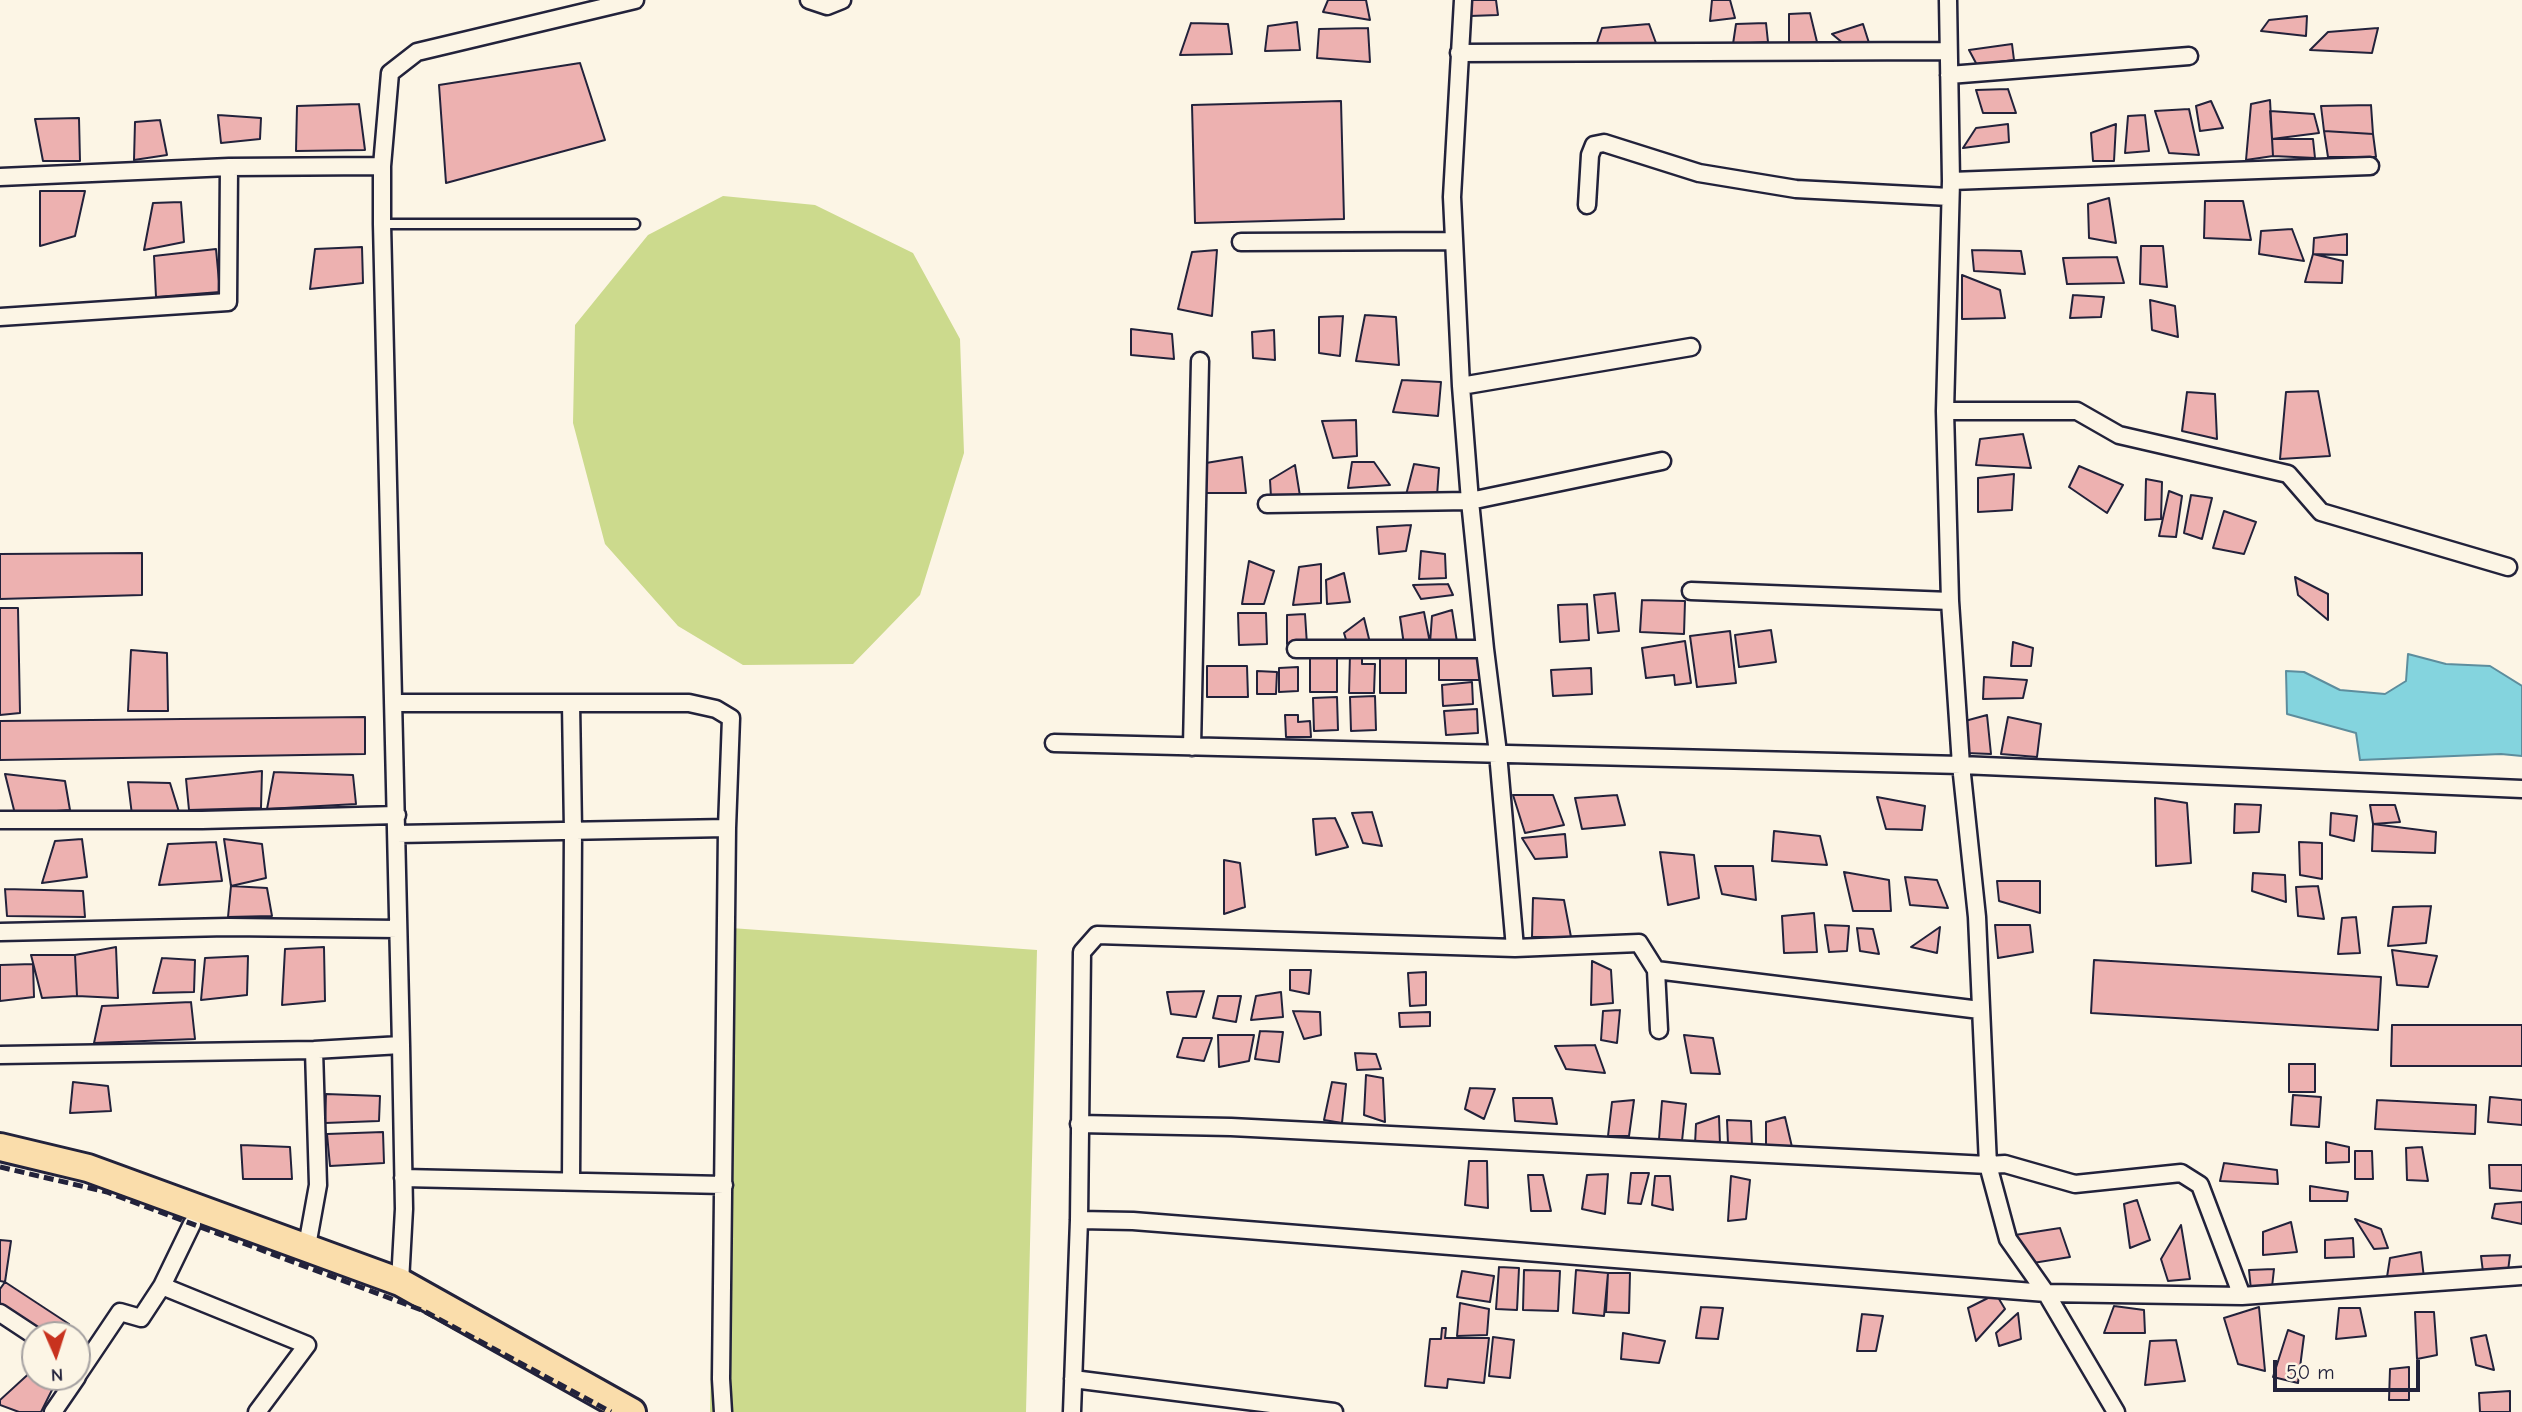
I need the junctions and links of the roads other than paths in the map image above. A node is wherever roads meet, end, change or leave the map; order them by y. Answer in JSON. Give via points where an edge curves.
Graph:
{"nodes":[{"id":1,"x":635,"y":0,"type":"edge"},
{"id":2,"x":809,"y":0,"type":"edge"},
{"id":3,"x":842,"y":0,"type":"edge"},
{"id":4,"x":1463,"y":0,"type":"edge"},
{"id":5,"x":1948,"y":0,"type":"edge"},
{"id":6,"x":1948,"y":51,"type":"junction"},
{"id":7,"x":1460,"y":53,"type":"junction"},
{"id":8,"x":2189,"y":56,"type":"dead end"},
{"id":9,"x":1949,"y":75,"type":"junction"},
{"id":10,"x":382,"y":166,"type":"junction"},
{"id":11,"x":2370,"y":166,"type":"dead end"},
{"id":12,"x":229,"y":167,"type":"junction"},
{"id":13,"x":0,"y":177,"type":"edge"},
{"id":14,"x":1950,"y":189,"type":"junction"},
{"id":15,"x":1587,"y":205,"type":"dead end"},
{"id":16,"x":382,"y":224,"type":"junction"},
{"id":17,"x":635,"y":224,"type":"dead end"},
{"id":18,"x":1454,"y":241,"type":"junction"},
{"id":19,"x":1241,"y":242,"type":"dead end"},
{"id":20,"x":0,"y":317,"type":"edge"},
{"id":21,"x":1691,"y":347,"type":"dead end"},
{"id":22,"x":1200,"y":361,"type":"dead end"},
{"id":23,"x":1461,"y":386,"type":"junction"},
{"id":24,"x":1945,"y":411,"type":"junction"},
{"id":25,"x":1662,"y":461,"type":"dead end"},
{"id":26,"x":1470,"y":501,"type":"junction"},
{"id":27,"x":1267,"y":503,"type":"dead end"},
{"id":28,"x":2508,"y":567,"type":"dead end"},
{"id":29,"x":1691,"y":591,"type":"dead end"},
{"id":30,"x":1950,"y":601,"type":"junction"},
{"id":31,"x":1296,"y":649,"type":"dead end"},
{"id":32,"x":1485,"y":649,"type":"junction"},
{"id":33,"x":393,"y":703,"type":"junction"},
{"id":34,"x":570,"y":704,"type":"junction"},
{"id":35,"x":1054,"y":743,"type":"dead end"},
{"id":36,"x":1192,"y":747,"type":"junction"},
{"id":37,"x":1499,"y":753,"type":"junction"},
{"id":38,"x":1961,"y":765,"type":"junction"},
{"id":39,"x":2522,"y":789,"type":"edge"},
{"id":40,"x":397,"y":815,"type":"junction"},
{"id":41,"x":0,"y":820,"type":"edge"},
{"id":42,"x":727,"y":828,"type":"junction"},
{"id":43,"x":573,"y":831,"type":"junction"},
{"id":44,"x":397,"y":834,"type":"junction"},
{"id":45,"x":398,"y":929,"type":"junction"},
{"id":46,"x":0,"y":932,"type":"edge"},
{"id":47,"x":1515,"y":948,"type":"junction"},
{"id":48,"x":1656,"y":970,"type":"junction"},
{"id":49,"x":1980,"y":1010,"type":"junction"},
{"id":50,"x":1659,"y":1030,"type":"dead end"},
{"id":51,"x":401,"y":1045,"type":"junction"},
{"id":52,"x":314,"y":1050,"type":"junction"},
{"id":53,"x":0,"y":1055,"type":"edge"},
{"id":54,"x":1079,"y":1124,"type":"junction"},
{"id":55,"x":0,"y":1147,"type":"edge"},
{"id":56,"x":1988,"y":1165,"type":"junction"},
{"id":57,"x":403,"y":1178,"type":"junction"},
{"id":58,"x":571,"y":1181,"type":"junction"},
{"id":59,"x":724,"y":1185,"type":"junction"},
{"id":60,"x":1079,"y":1220,"type":"junction"},
{"id":61,"x":192,"y":1224,"type":"dead end"},
{"id":62,"x":307,"y":1246,"type":"junction"},
{"id":63,"x":2522,"y":1276,"type":"edge"},
{"id":64,"x":400,"y":1282,"type":"junction"},
{"id":65,"x":162,"y":1286,"type":"junction"},
{"id":66,"x":2046,"y":1293,"type":"junction"},
{"id":67,"x":2242,"y":1296,"type":"junction"},
{"id":68,"x":0,"y":1314,"type":"edge"},
{"id":69,"x":21,"y":1327,"type":"edge"},
{"id":70,"x":91,"y":1353,"type":"edge"},
{"id":71,"x":1073,"y":1379,"type":"junction"},
{"id":72,"x":66,"y":1391,"type":"edge"},
{"id":73,"x":53,"y":1412,"type":"edge"},
{"id":74,"x":257,"y":1412,"type":"edge"},
{"id":75,"x":632,"y":1412,"type":"edge"},
{"id":76,"x":723,"y":1412,"type":"edge"},
{"id":77,"x":1072,"y":1412,"type":"edge"},
{"id":78,"x":1334,"y":1412,"type":"edge"},
{"id":79,"x":2116,"y":1412,"type":"edge"}],
"edges":[{"from":1,"to":10,"type":"street","via":[[417,52],[390,72]]},
{"from":2,"to":3,"type":"street","via":[[827,6]]},
{"from":4,"to":7,"type":"street"},
{"from":5,"to":6,"type":"street"},
{"from":6,"to":7,"type":"street"},
{"from":6,"to":9,"type":"street"},
{"from":7,"to":18,"type":"street"},
{"from":8,"to":9,"type":"street"},
{"from":9,"to":14,"type":"street"},
{"from":10,"to":12,"type":"street"},
{"from":10,"to":16,"type":"street"},
{"from":11,"to":14,"type":"street"},
{"from":12,"to":13,"type":"street"},
{"from":12,"to":20,"type":"street","via":[[228,302]]},
{"from":14,"to":15,"type":"street","via":[[1796,189],[1699,173],[1604,143],[1594,145],[1590,155]]},
{"from":14,"to":24,"type":"street"},
{"from":16,"to":17,"type":"lane"},
{"from":16,"to":33,"type":"street"},
{"from":18,"to":19,"type":"street"},
{"from":18,"to":23,"type":"street"},
{"from":21,"to":23,"type":"street"},
{"from":22,"to":36,"type":"street"},
{"from":23,"to":26,"type":"street"},
{"from":24,"to":28,"type":"street","via":[[2077,411],[2119,435],[2288,474],[2321,512]]},
{"from":24,"to":30,"type":"street"},
{"from":25,"to":26,"type":"street"},
{"from":26,"to":27,"type":"street"},
{"from":26,"to":32,"type":"street"},
{"from":29,"to":30,"type":"street"},
{"from":30,"to":38,"type":"street"},
{"from":31,"to":32,"type":"street"},
{"from":32,"to":37,"type":"street"},
{"from":33,"to":34,"type":"street"},
{"from":33,"to":40,"type":"street"},
{"from":34,"to":42,"type":"street","via":[[689,703],[731,718]]},
{"from":34,"to":43,"type":"street"},
{"from":35,"to":36,"type":"street"},
{"from":36,"to":37,"type":"street"},
{"from":37,"to":38,"type":"street"},
{"from":37,"to":47,"type":"street"},
{"from":38,"to":39,"type":"street"},
{"from":38,"to":49,"type":"street","via":[[1977,917]]},
{"from":40,"to":41,"type":"street"},
{"from":40,"to":44,"type":"street"},
{"from":42,"to":43,"type":"street"},
{"from":42,"to":59,"type":"street"},
{"from":43,"to":44,"type":"street"},
{"from":43,"to":58,"type":"street"},
{"from":44,"to":45,"type":"street"},
{"from":45,"to":46,"type":"street"},
{"from":45,"to":51,"type":"street"},
{"from":47,"to":48,"type":"street","via":[[1639,943]]},
{"from":47,"to":54,"type":"street","via":[[1097,935],[1082,952]]},
{"from":48,"to":49,"type":"street"},
{"from":48,"to":50,"type":"street"},
{"from":49,"to":56,"type":"street"},
{"from":51,"to":52,"type":"street"},
{"from":51,"to":57,"type":"street"},
{"from":52,"to":53,"type":"street"},
{"from":52,"to":62,"type":"street","via":[[318,1185]]},
{"from":54,"to":56,"type":"street","via":[[1231,1126]]},
{"from":54,"to":60,"type":"street"},
{"from":55,"to":62,"type":"main road","via":[[88,1168]]},
{"from":56,"to":66,"type":"street","via":[[2008,1238]]},
{"from":56,"to":67,"type":"street","via":[[2005,1164],[2075,1184],[2181,1173],[2200,1185]]},
{"from":57,"to":58,"type":"street"},
{"from":57,"to":64,"type":"street"},
{"from":58,"to":59,"type":"street"},
{"from":59,"to":76,"type":"street"},
{"from":60,"to":66,"type":"street"},
{"from":60,"to":71,"type":"street"},
{"from":61,"to":65,"type":"street"},
{"from":62,"to":64,"type":"main road"},
{"from":63,"to":67,"type":"street"},
{"from":64,"to":75,"type":"main road"},
{"from":65,"to":70,"type":"street","via":[[141,1318],[120,1312]]},
{"from":65,"to":74,"type":"street","via":[[307,1345]]},
{"from":66,"to":67,"type":"street"},
{"from":66,"to":79,"type":"street"},
{"from":68,"to":69,"type":"street"},
{"from":71,"to":77,"type":"street"},
{"from":71,"to":78,"type":"street"},
{"from":72,"to":73,"type":"street"}]}
